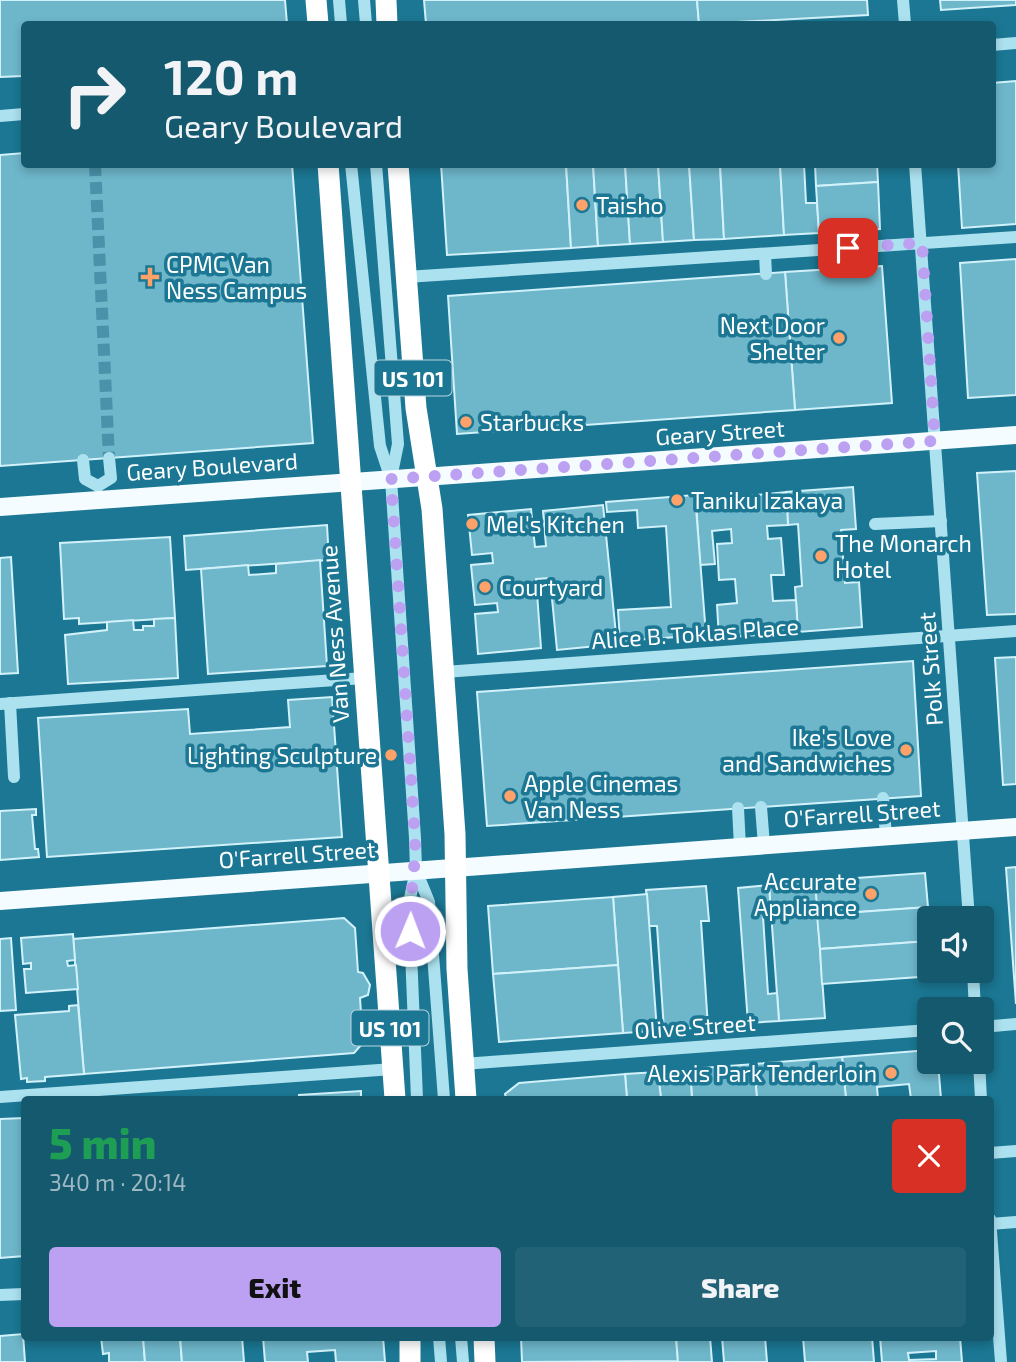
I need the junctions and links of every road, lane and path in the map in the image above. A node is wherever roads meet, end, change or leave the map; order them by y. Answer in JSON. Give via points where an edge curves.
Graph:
{"nodes":[{"id":1,"x":316,"y":0,"type":"edge"},
{"id":2,"x":339,"y":0,"type":"edge"},
{"id":3,"x":364,"y":0,"type":"edge"},
{"id":4,"x":386,"y":0,"type":"edge"},
{"id":5,"x":903,"y":0,"type":"edge"},
{"id":6,"x":318,"y":21,"type":"edge"},
{"id":7,"x":341,"y":21,"type":"edge"},
{"id":8,"x":366,"y":21,"type":"edge"},
{"id":9,"x":387,"y":21,"type":"edge"},
{"id":10,"x":905,"y":21,"type":"edge"},
{"id":11,"x":1016,"y":43,"type":"edge"},
{"id":12,"x":996,"y":45,"type":"edge"},
{"id":13,"x":21,"y":114,"type":"edge"},
{"id":14,"x":0,"y":116,"type":"edge"},
{"id":15,"x":328,"y":168,"type":"edge"},
{"id":16,"x":351,"y":168,"type":"edge"},
{"id":17,"x":376,"y":168,"type":"edge"},
{"id":18,"x":398,"y":168,"type":"edge"},
{"id":19,"x":915,"y":168,"type":"edge"},
{"id":20,"x":1016,"y":237,"type":"edge"},
{"id":21,"x":922,"y":243,"type":"junction"},
{"id":22,"x":765,"y":254,"type":"junction"},
{"id":23,"x":766,"y":274,"type":"dead end"},
{"id":24,"x":406,"y":278,"type":"junction"},
{"id":25,"x":1016,"y":435,"type":"edge"},
{"id":26,"x":935,"y":441,"type":"junction"},
{"id":27,"x":109,"y":458,"type":"tunnel mouth"},
{"id":28,"x":83,"y":460,"type":"dead end"},
{"id":29,"x":427,"y":477,"type":"junction"},
{"id":30,"x":391,"y":479,"type":"junction"},
{"id":31,"x":350,"y":481,"type":"junction"},
{"id":32,"x":99,"y":493,"type":"junction"},
{"id":33,"x":0,"y":507,"type":"edge"},
{"id":34,"x":941,"y":521,"type":"junction"},
{"id":35,"x":875,"y":524,"type":"dead end"},
{"id":36,"x":1016,"y":631,"type":"edge"},
{"id":37,"x":949,"y":636,"type":"junction"},
{"id":38,"x":444,"y":672,"type":"junction"},
{"id":39,"x":364,"y":678,"type":"junction"},
{"id":40,"x":5,"y":704,"type":"edge"},
{"id":41,"x":13,"y":777,"type":"dead end"},
{"id":42,"x":883,"y":799,"type":"dead end"},
{"id":43,"x":761,"y":807,"type":"dead end"},
{"id":44,"x":738,"y":808,"type":"dead end"},
{"id":45,"x":1016,"y":827,"type":"edge"},
{"id":46,"x":963,"y":831,"type":"junction"},
{"id":47,"x":886,"y":836,"type":"junction"},
{"id":48,"x":764,"y":845,"type":"junction"},
{"id":49,"x":740,"y":847,"type":"junction"},
{"id":50,"x":457,"y":867,"type":"junction"},
{"id":51,"x":416,"y":870,"type":"junction"},
{"id":52,"x":379,"y":873,"type":"junction"},
{"id":53,"x":0,"y":901,"type":"edge"},
{"id":54,"x":968,"y":906,"type":"edge"},
{"id":55,"x":1016,"y":1024,"type":"edge"},
{"id":56,"x":994,"y":1026,"type":"edge"},
{"id":57,"x":917,"y":1031,"type":"edge"},
{"id":58,"x":463,"y":1063,"type":"junction"},
{"id":59,"x":393,"y":1069,"type":"junction"},
{"id":60,"x":980,"y":1074,"type":"edge"},
{"id":61,"x":395,"y":1096,"type":"edge"},
{"id":62,"x":417,"y":1096,"type":"edge"},
{"id":63,"x":444,"y":1096,"type":"edge"},
{"id":64,"x":466,"y":1096,"type":"edge"},
{"id":65,"x":981,"y":1096,"type":"edge"},
{"id":66,"x":0,"y":1097,"type":"edge"},
{"id":67,"x":1016,"y":1151,"type":"edge"},
{"id":68,"x":994,"y":1153,"type":"edge"},
{"id":69,"x":994,"y":1222,"type":"edge"},
{"id":70,"x":1016,"y":1222,"type":"edge"},
{"id":71,"x":994,"y":1264,"type":"edge"},
{"id":72,"x":21,"y":1294,"type":"edge"},
{"id":73,"x":0,"y":1296,"type":"edge"},
{"id":74,"x":410,"y":1341,"type":"edge"},
{"id":75,"x":439,"y":1341,"type":"edge"},
{"id":76,"x":461,"y":1341,"type":"edge"},
{"id":77,"x":484,"y":1341,"type":"edge"},
{"id":78,"x":410,"y":1362,"type":"edge"},
{"id":79,"x":441,"y":1362,"type":"edge"},
{"id":80,"x":463,"y":1362,"type":"edge"},
{"id":81,"x":485,"y":1362,"type":"edge"},
{"id":82,"x":1001,"y":1362,"type":"edge"}],
"edges":[{"from":1,"to":6,"type":"highway"},
{"from":2,"to":7,"type":"street"},
{"from":3,"to":8,"type":"street"},
{"from":4,"to":9,"type":"highway"},
{"from":5,"to":10,"type":"street"},
{"from":11,"to":12,"type":"street"},
{"from":13,"to":14,"type":"street"},
{"from":15,"to":31,"type":"highway","name":"Van Ness Avenue","number":"US 101"},
{"from":16,"to":30,"type":"street","via":[[380,446]]},
{"from":17,"to":30,"type":"street","via":[[398,444]]},
{"from":18,"to":24,"type":"highway","number":"US 101"},
{"from":19,"to":21,"type":"street","name":"Polk Street"},
{"from":20,"to":21,"type":"street"},
{"from":21,"to":22,"type":"street"},
{"from":21,"to":26,"type":"street","name":"Polk Street"},
{"from":22,"to":23,"type":"street"},
{"from":22,"to":24,"type":"street"},
{"from":24,"to":29,"type":"highway","number":"US 101","via":[[416,408]]},
{"from":25,"to":26,"type":"main road","name":"Geary Street"},
{"from":26,"to":29,"type":"main road","name":"Geary Street"},
{"from":26,"to":34,"type":"street","name":"Polk Street"},
{"from":27,"to":32,"type":"street","via":[[111,478]]},
{"from":28,"to":32,"type":"street","via":[[85,479]]},
{"from":29,"to":30,"type":"main road","name":"Geary Boulevard"},
{"from":29,"to":38,"type":"highway","number":"US 101"},
{"from":30,"to":31,"type":"main road","name":"Geary Boulevard"},
{"from":30,"to":51,"type":"street"},
{"from":31,"to":32,"type":"main road","name":"Geary Boulevard"},
{"from":31,"to":39,"type":"highway","name":"Van Ness Avenue","number":"US 101"},
{"from":32,"to":33,"type":"main road","name":"Geary Boulevard"},
{"from":34,"to":35,"type":"street"},
{"from":34,"to":37,"type":"street","name":"Polk Street"},
{"from":36,"to":37,"type":"street","name":"Alice B. Toklas Place"},
{"from":37,"to":38,"type":"street","name":"Alice B. Toklas Place"},
{"from":37,"to":46,"type":"street","name":"Polk Street"},
{"from":38,"to":50,"type":"highway","number":"US 101"},
{"from":39,"to":40,"type":"street"},
{"from":39,"to":52,"type":"highway","name":"Van Ness Avenue","number":"US 101"},
{"from":40,"to":41,"type":"street"},
{"from":42,"to":47,"type":"street"},
{"from":43,"to":48,"type":"street"},
{"from":44,"to":49,"type":"street"},
{"from":45,"to":46,"type":"main road","name":"O'Farrell Street"},
{"from":46,"to":47,"type":"main road","name":"O'Farrell Street"},
{"from":46,"to":54,"type":"street","name":"Polk Street"},
{"from":47,"to":48,"type":"main road","name":"O'Farrell Street"},
{"from":48,"to":49,"type":"main road","name":"O'Farrell Street"},
{"from":49,"to":50,"type":"main road","name":"O'Farrell Street"},
{"from":50,"to":51,"type":"main road","name":"O'Farrell Street"},
{"from":50,"to":58,"type":"highway","number":"US 101"},
{"from":51,"to":52,"type":"main road","name":"O'Farrell Street"},
{"from":51,"to":62,"type":"street","via":[[409,903]]},
{"from":51,"to":63,"type":"street","via":[[429,902]]},
{"from":52,"to":53,"type":"main road","name":"O'Farrell Street"},
{"from":52,"to":59,"type":"highway","name":"Van Ness Avenue","number":"US 101"},
{"from":55,"to":56,"type":"street"},
{"from":57,"to":58,"type":"street","name":"Olive Street"},
{"from":58,"to":64,"type":"highway","number":"US 101"},
{"from":59,"to":61,"type":"highway","name":"Van Ness Avenue","number":"US 101"},
{"from":59,"to":66,"type":"street"},
{"from":60,"to":65,"type":"street"},
{"from":67,"to":68,"type":"street"},
{"from":69,"to":70,"type":"street"},
{"from":71,"to":82,"type":"street"},
{"from":72,"to":73,"type":"street"},
{"from":74,"to":78,"type":"highway"},
{"from":75,"to":79,"type":"street"},
{"from":76,"to":80,"type":"street"},
{"from":77,"to":81,"type":"highway"}]}
